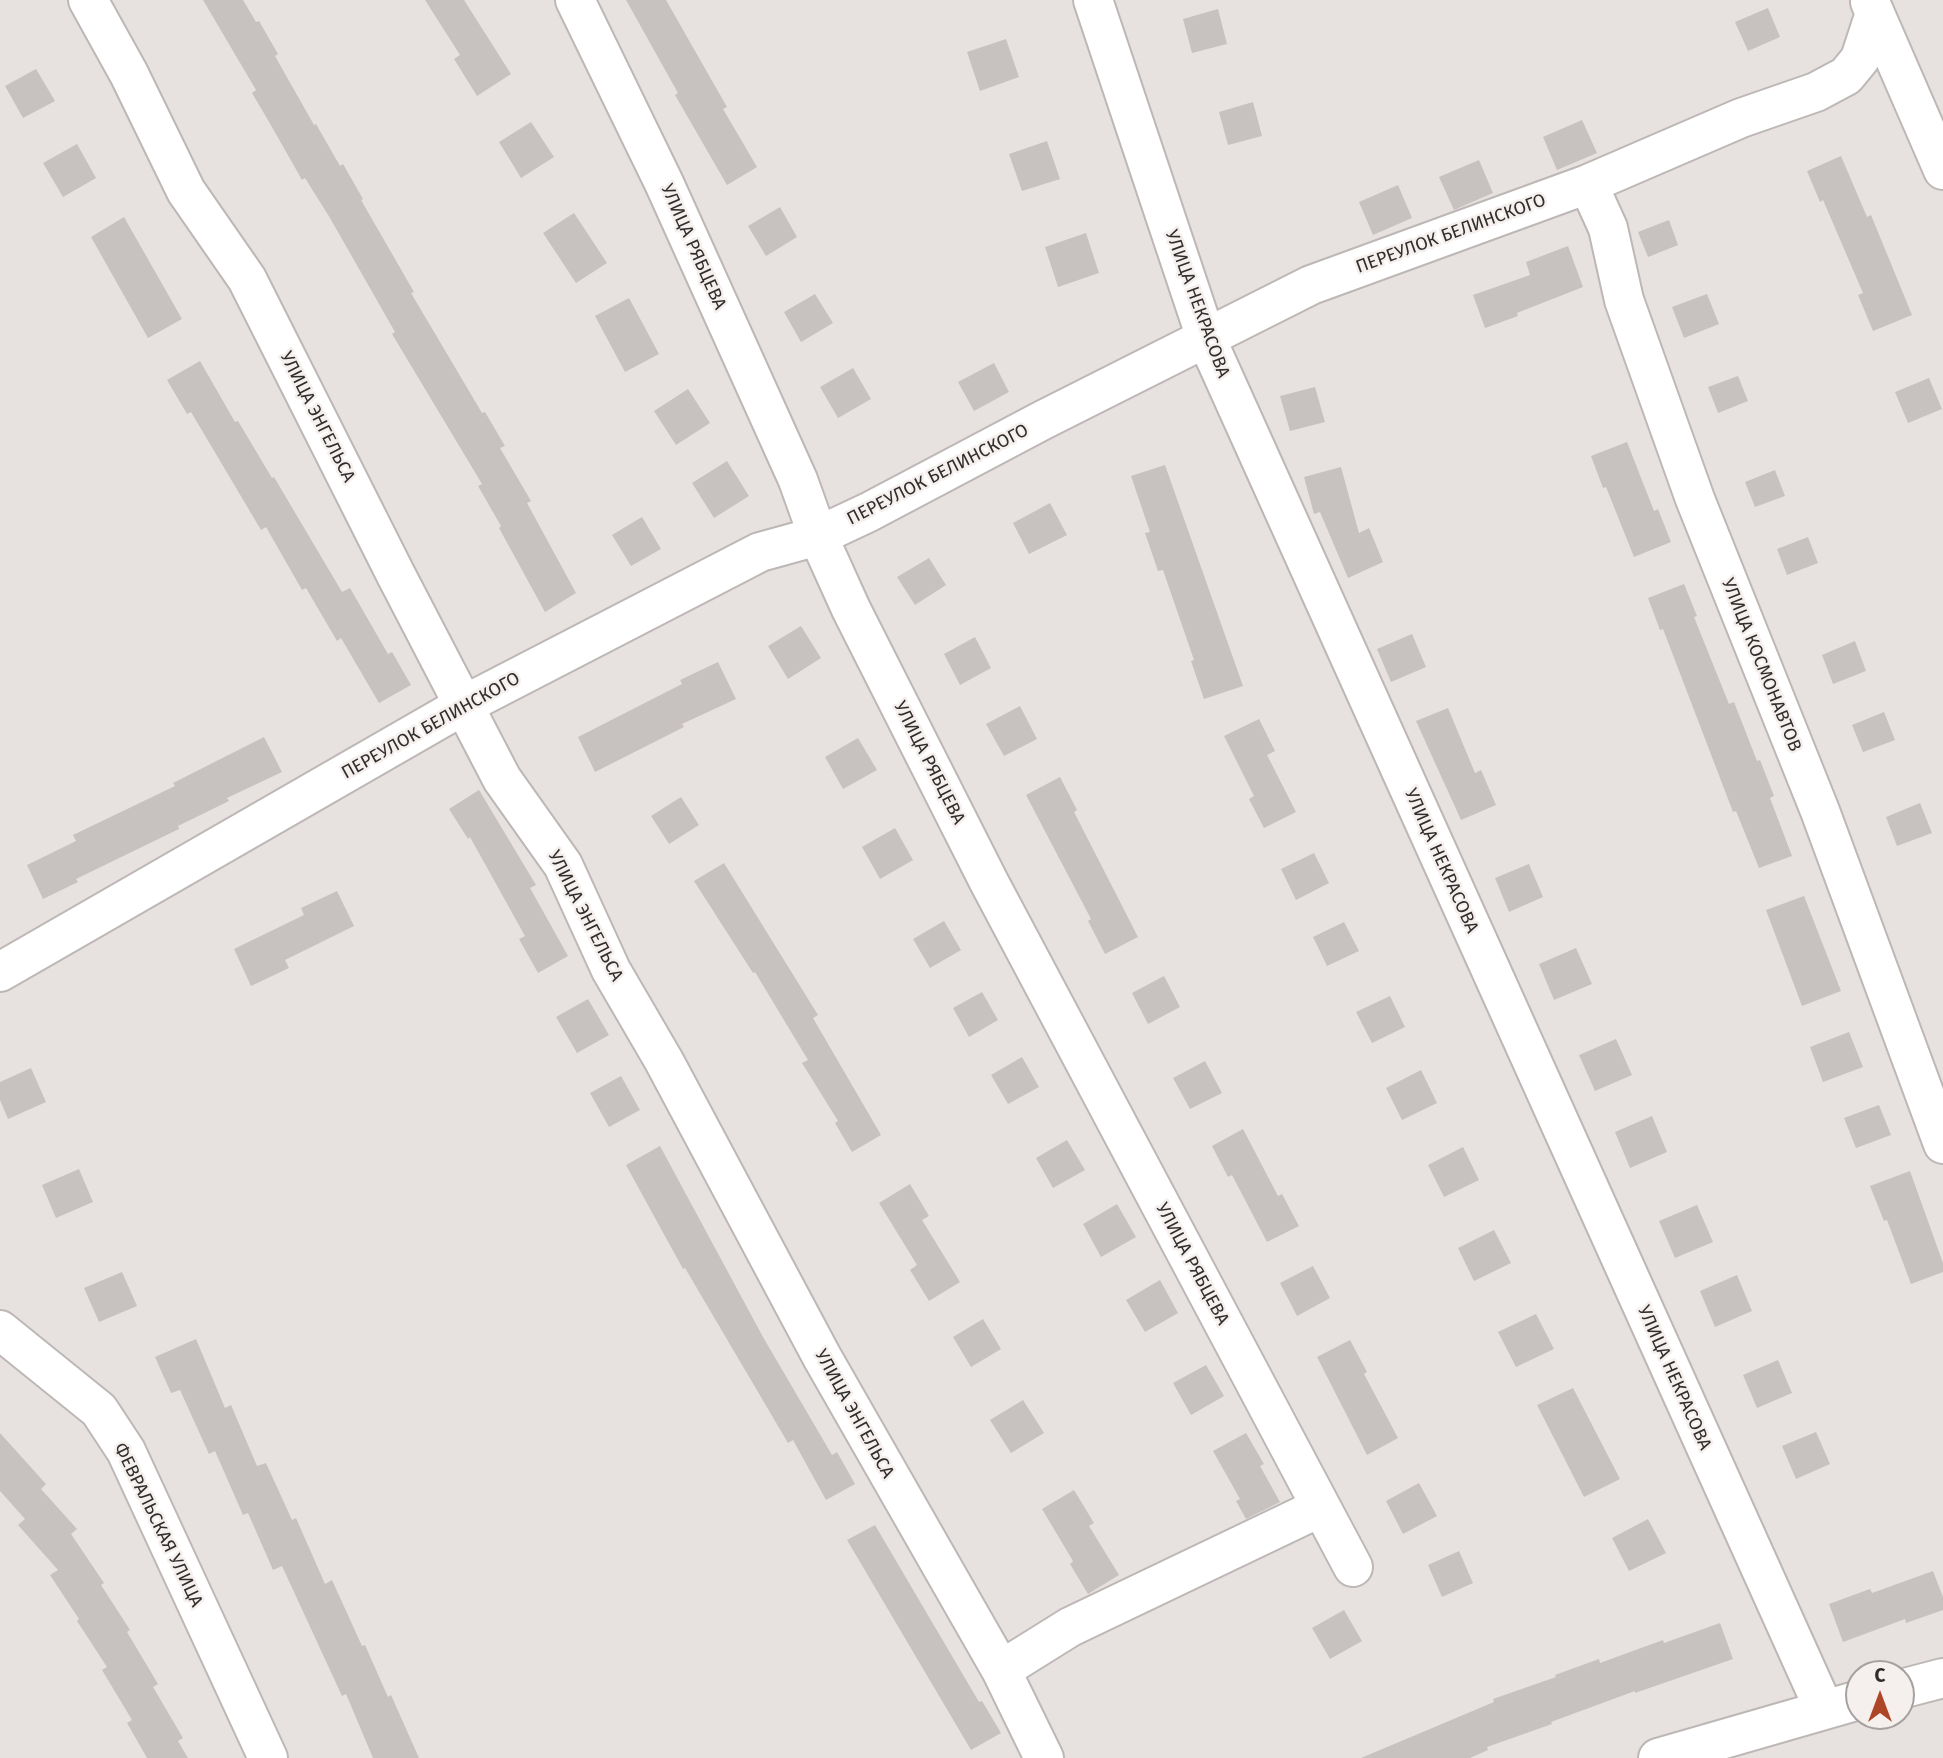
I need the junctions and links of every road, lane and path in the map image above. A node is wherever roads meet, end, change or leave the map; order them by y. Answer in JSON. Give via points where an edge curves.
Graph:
{"nodes":[{"id":1,"x":88,"y":0,"type":"edge"},
{"id":2,"x":575,"y":0,"type":"edge"},
{"id":3,"x":1093,"y":0,"type":"edge"},
{"id":4,"x":1872,"y":7,"type":"edge"},
{"id":5,"x":1943,"y":170,"type":"edge"},
{"id":6,"x":1588,"y":184,"type":"junction"},
{"id":7,"x":1206,"y":338,"type":"junction"},
{"id":8,"x":818,"y":536,"type":"junction"},
{"id":9,"x":464,"y":705,"type":"junction"},
{"id":10,"x":0,"y":972,"type":"edge"},
{"id":11,"x":1943,"y":1143,"type":"edge"},
{"id":12,"x":0,"y":1330,"type":"edge"},
{"id":13,"x":1321,"y":1507,"type":"junction"},
{"id":14,"x":1353,"y":1567,"type":"dead end"},
{"id":15,"x":1000,"y":1670,"type":"junction"},
{"id":16,"x":1943,"y":1678,"type":"edge"},
{"id":17,"x":1915,"y":1685,"type":"edge"},
{"id":18,"x":1841,"y":1704,"type":"edge"},
{"id":19,"x":268,"y":1758,"type":"edge"},
{"id":20,"x":1044,"y":1758,"type":"edge"},
{"id":21,"x":1658,"y":1758,"type":"edge"}],
"edges":[{"from":1,"to":9,"type":"street","name":"УЛИЦА ЭНГЕЛЬСА","via":[[186,191],[247,279]]},
{"from":2,"to":8,"type":"street","name":"УЛИЦА РЯБЦЕВА","via":[[664,183],[798,480]]},
{"from":3,"to":7,"type":"street","name":"УЛИЦА НЕКРАСОВА"},
{"from":4,"to":5,"type":"street"},
{"from":4,"to":6,"type":"street","name":"ПЕРЕУЛОК БЕЛИНСКОГО","via":[[1860,59],[1846,76]]},
{"from":6,"to":7,"type":"street","name":"ПЕРЕУЛОК БЕЛИНСКОГО","via":[[1311,285]]},
{"from":6,"to":11,"type":"street","name":"УЛИЦА КОСМОНАВТОВ","via":[[1608,229],[1624,300],[1695,499],[1820,811]]},
{"from":7,"to":8,"type":"street","name":"ПЕРЕУЛОК БЕЛИНСКОГО"},
{"from":7,"to":18,"type":"street","name":"УЛИЦА НЕКРАСОВА"},
{"from":8,"to":9,"type":"street","name":"ПЕРЕУЛОК БЕЛИНСКОГО","via":[[760,552]]},
{"from":8,"to":13,"type":"street","name":"УЛИЦА РЯБЦЕВА","via":[[989,882]]},
{"from":9,"to":10,"type":"street","name":"ПЕРЕУЛОК БЕЛИНСКОГО"},
{"from":9,"to":15,"type":"street","name":"УЛИЦА ЭНГЕЛЬСА","via":[[502,779],[563,865],[611,970],[822,1357]]},
{"from":12,"to":19,"type":"street","name":"ФЕВРАЛЬСКАЯ УЛИЦА","via":[[99,1410],[125,1451]]},
{"from":13,"to":14,"type":"street","name":"УЛИЦА РЯБЦЕВА"},
{"from":13,"to":15,"type":"street","via":[[1070,1627]]},
{"from":15,"to":20,"type":"street","name":"УЛИЦА ЭНГЕЛЬСА"},
{"from":16,"to":17,"type":"street"},
{"from":18,"to":21,"type":"street"}]}
